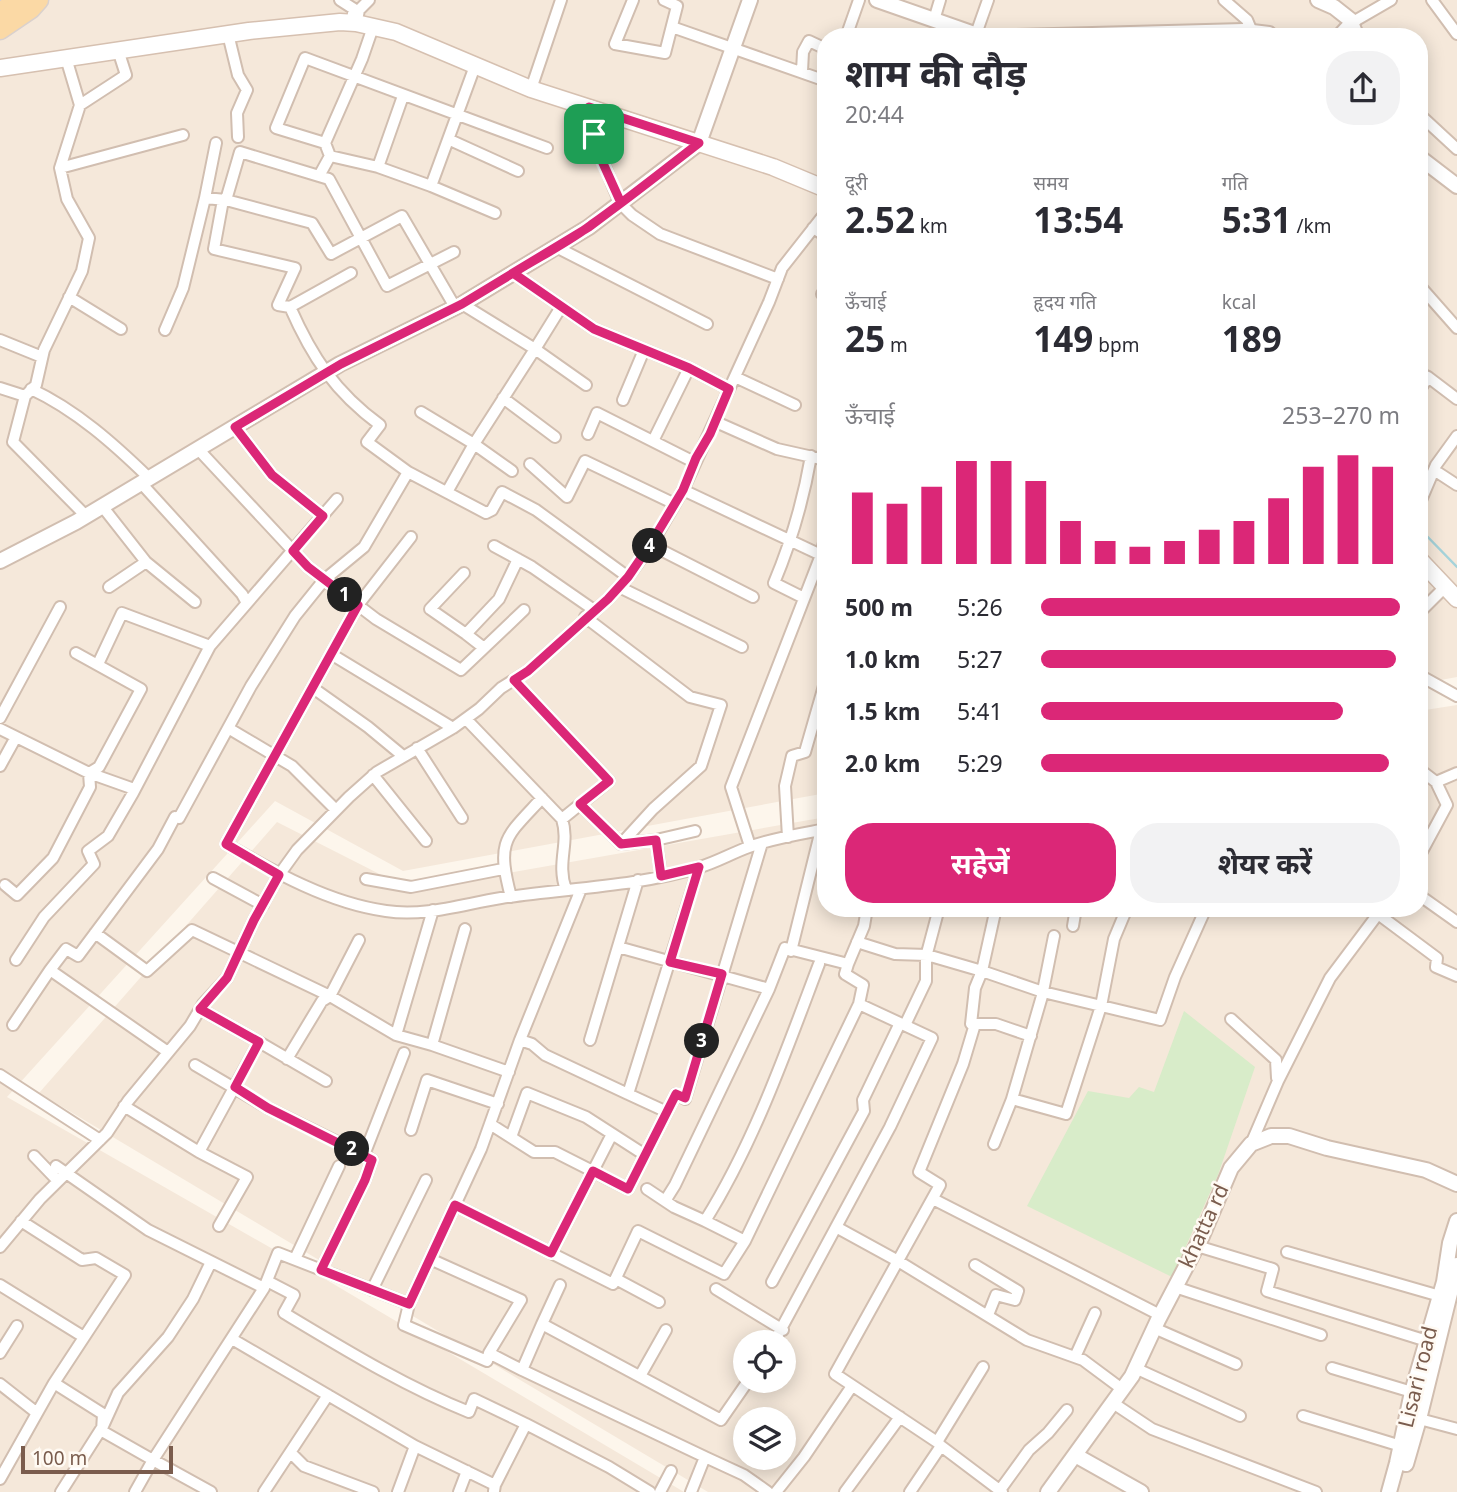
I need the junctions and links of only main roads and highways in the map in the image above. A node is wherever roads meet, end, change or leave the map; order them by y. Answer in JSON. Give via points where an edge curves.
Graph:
{"nodes":[{"id":1,"x":18,"y":0,"type":"edge"},
{"id":2,"x":39,"y":0,"type":"edge"},
{"id":3,"x":0,"y":12,"type":"edge"},
{"id":4,"x":0,"y":30,"type":"edge"},
{"id":5,"x":0,"y":68,"type":"edge"},
{"id":6,"x":817,"y":185,"type":"edge"},
{"id":7,"x":1428,"y":569,"type":"edge"},
{"id":8,"x":1457,"y":599,"type":"edge"}],
"edges":[{"from":1,"to":3,"type":"main road"},
{"from":2,"to":4,"type":"main road"},
{"from":5,"to":6,"type":"main road","via":[[229,34],[354,23],[396,32],[531,89]]},
{"from":7,"to":8,"type":"main road"}]}
